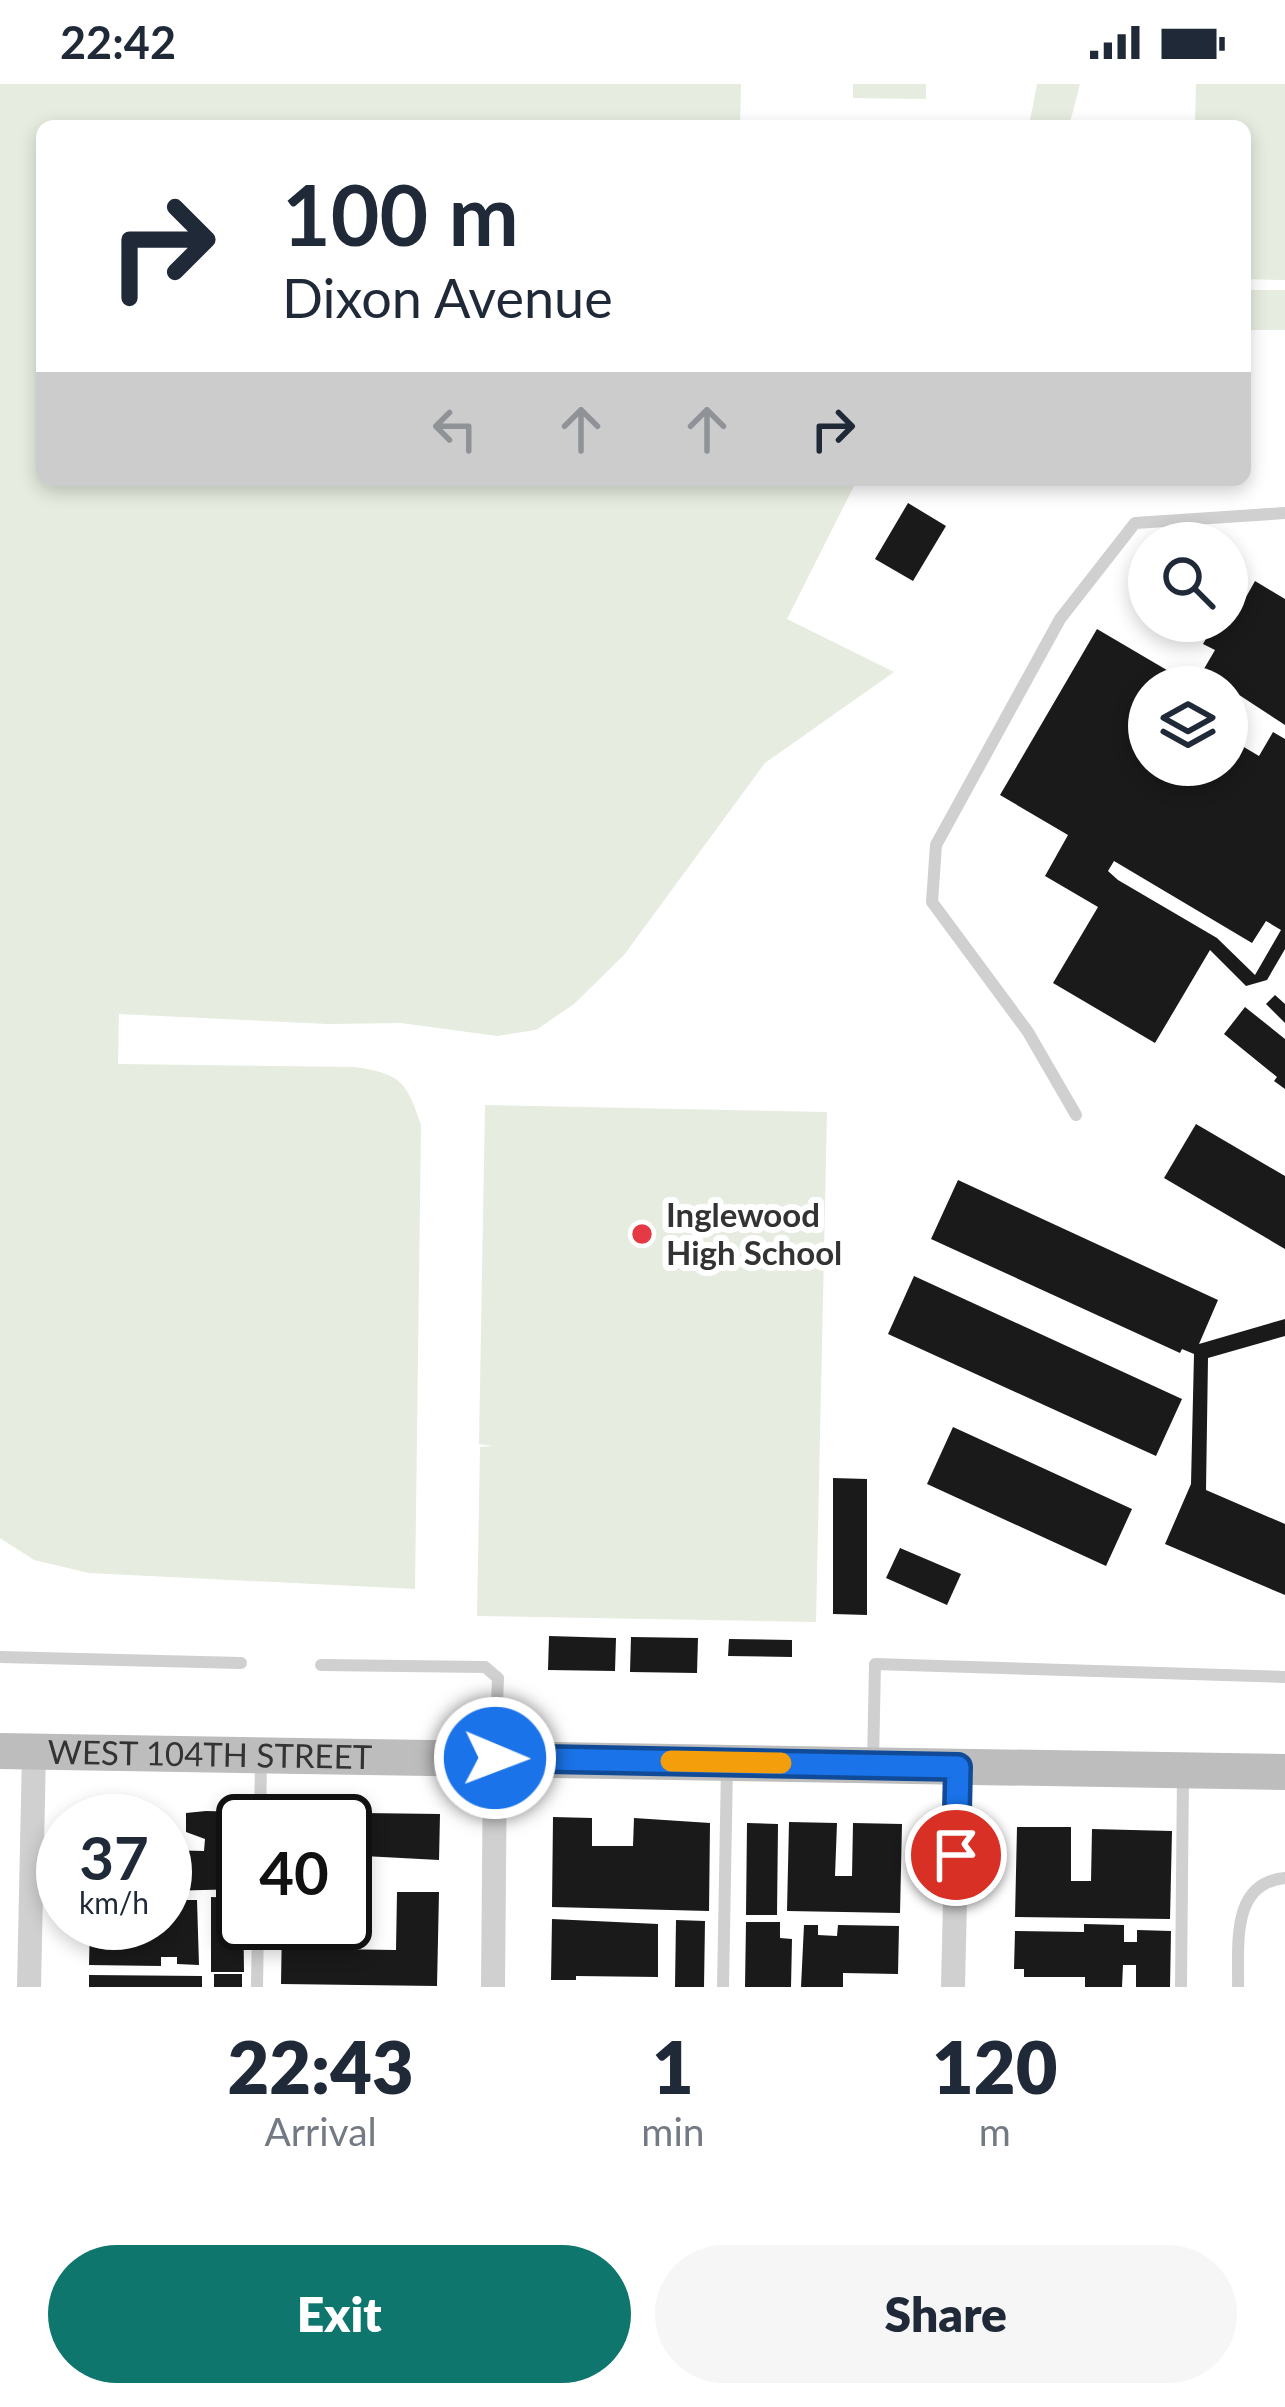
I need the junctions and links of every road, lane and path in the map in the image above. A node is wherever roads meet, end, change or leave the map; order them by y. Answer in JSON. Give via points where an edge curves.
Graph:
{"nodes":[{"id":1,"x":1285,"y":513,"type":"edge"},
{"id":2,"x":1076,"y":1115,"type":"dead end"},
{"id":3,"x":0,"y":1657,"type":"edge"},
{"id":4,"x":241,"y":1663,"type":"dead end"},
{"id":5,"x":321,"y":1665,"type":"dead end"},
{"id":6,"x":1285,"y":1677,"type":"edge"},
{"id":7,"x":17,"y":1751,"type":"edge"},
{"id":8,"x":261,"y":1755,"type":"junction"},
{"id":9,"x":495,"y":1758,"type":"junction"},
{"id":10,"x":727,"y":1762,"type":"junction"},
{"id":11,"x":873,"y":1765,"type":"junction"},
{"id":12,"x":958,"y":1767,"type":"junction"},
{"id":13,"x":1183,"y":1770,"type":"junction"},
{"id":14,"x":1285,"y":1772,"type":"edge"},
{"id":15,"x":260,"y":1794,"type":"edge"},
{"id":16,"x":1285,"y":1878,"type":"edge"},
{"id":17,"x":258,"y":1950,"type":"edge"},
{"id":18,"x":29,"y":1987,"type":"edge"},
{"id":19,"x":257,"y":1987,"type":"edge"},
{"id":20,"x":493,"y":1987,"type":"edge"},
{"id":21,"x":723,"y":1987,"type":"edge"},
{"id":22,"x":953,"y":1987,"type":"edge"},
{"id":23,"x":1181,"y":1987,"type":"edge"},
{"id":24,"x":1238,"y":1987,"type":"edge"}],
"edges":[{"from":1,"to":2,"type":"lane","via":[[1135,523],[1060,619],[936,844],[932,902],[1028,1032]]},
{"from":3,"to":4,"type":"lane"},
{"from":5,"to":9,"type":"lane","via":[[485,1666],[498,1678]]},
{"from":6,"to":11,"type":"lane","via":[[875,1664]]},
{"from":7,"to":8,"type":"street","name":"WEST 104TH STREET"},
{"from":7,"to":18,"type":"street"},
{"from":8,"to":9,"type":"street","name":"WEST 104TH STREET"},
{"from":8,"to":15,"type":"lane"},
{"from":9,"to":10,"type":"street","name":"WEST 104TH STREET"},
{"from":9,"to":20,"type":"street"},
{"from":10,"to":11,"type":"street","name":"WEST 104TH STREET"},
{"from":10,"to":21,"type":"lane"},
{"from":11,"to":12,"type":"street","name":"WEST 104TH STREET"},
{"from":12,"to":13,"type":"street","name":"WEST 104TH STREET"},
{"from":12,"to":22,"type":"street"},
{"from":13,"to":14,"type":"street","name":"WEST 104TH STREET"},
{"from":13,"to":23,"type":"lane"},
{"from":16,"to":24,"type":"lane","via":[[1270,1879],[1244,1901]]},
{"from":17,"to":19,"type":"lane"}]}
